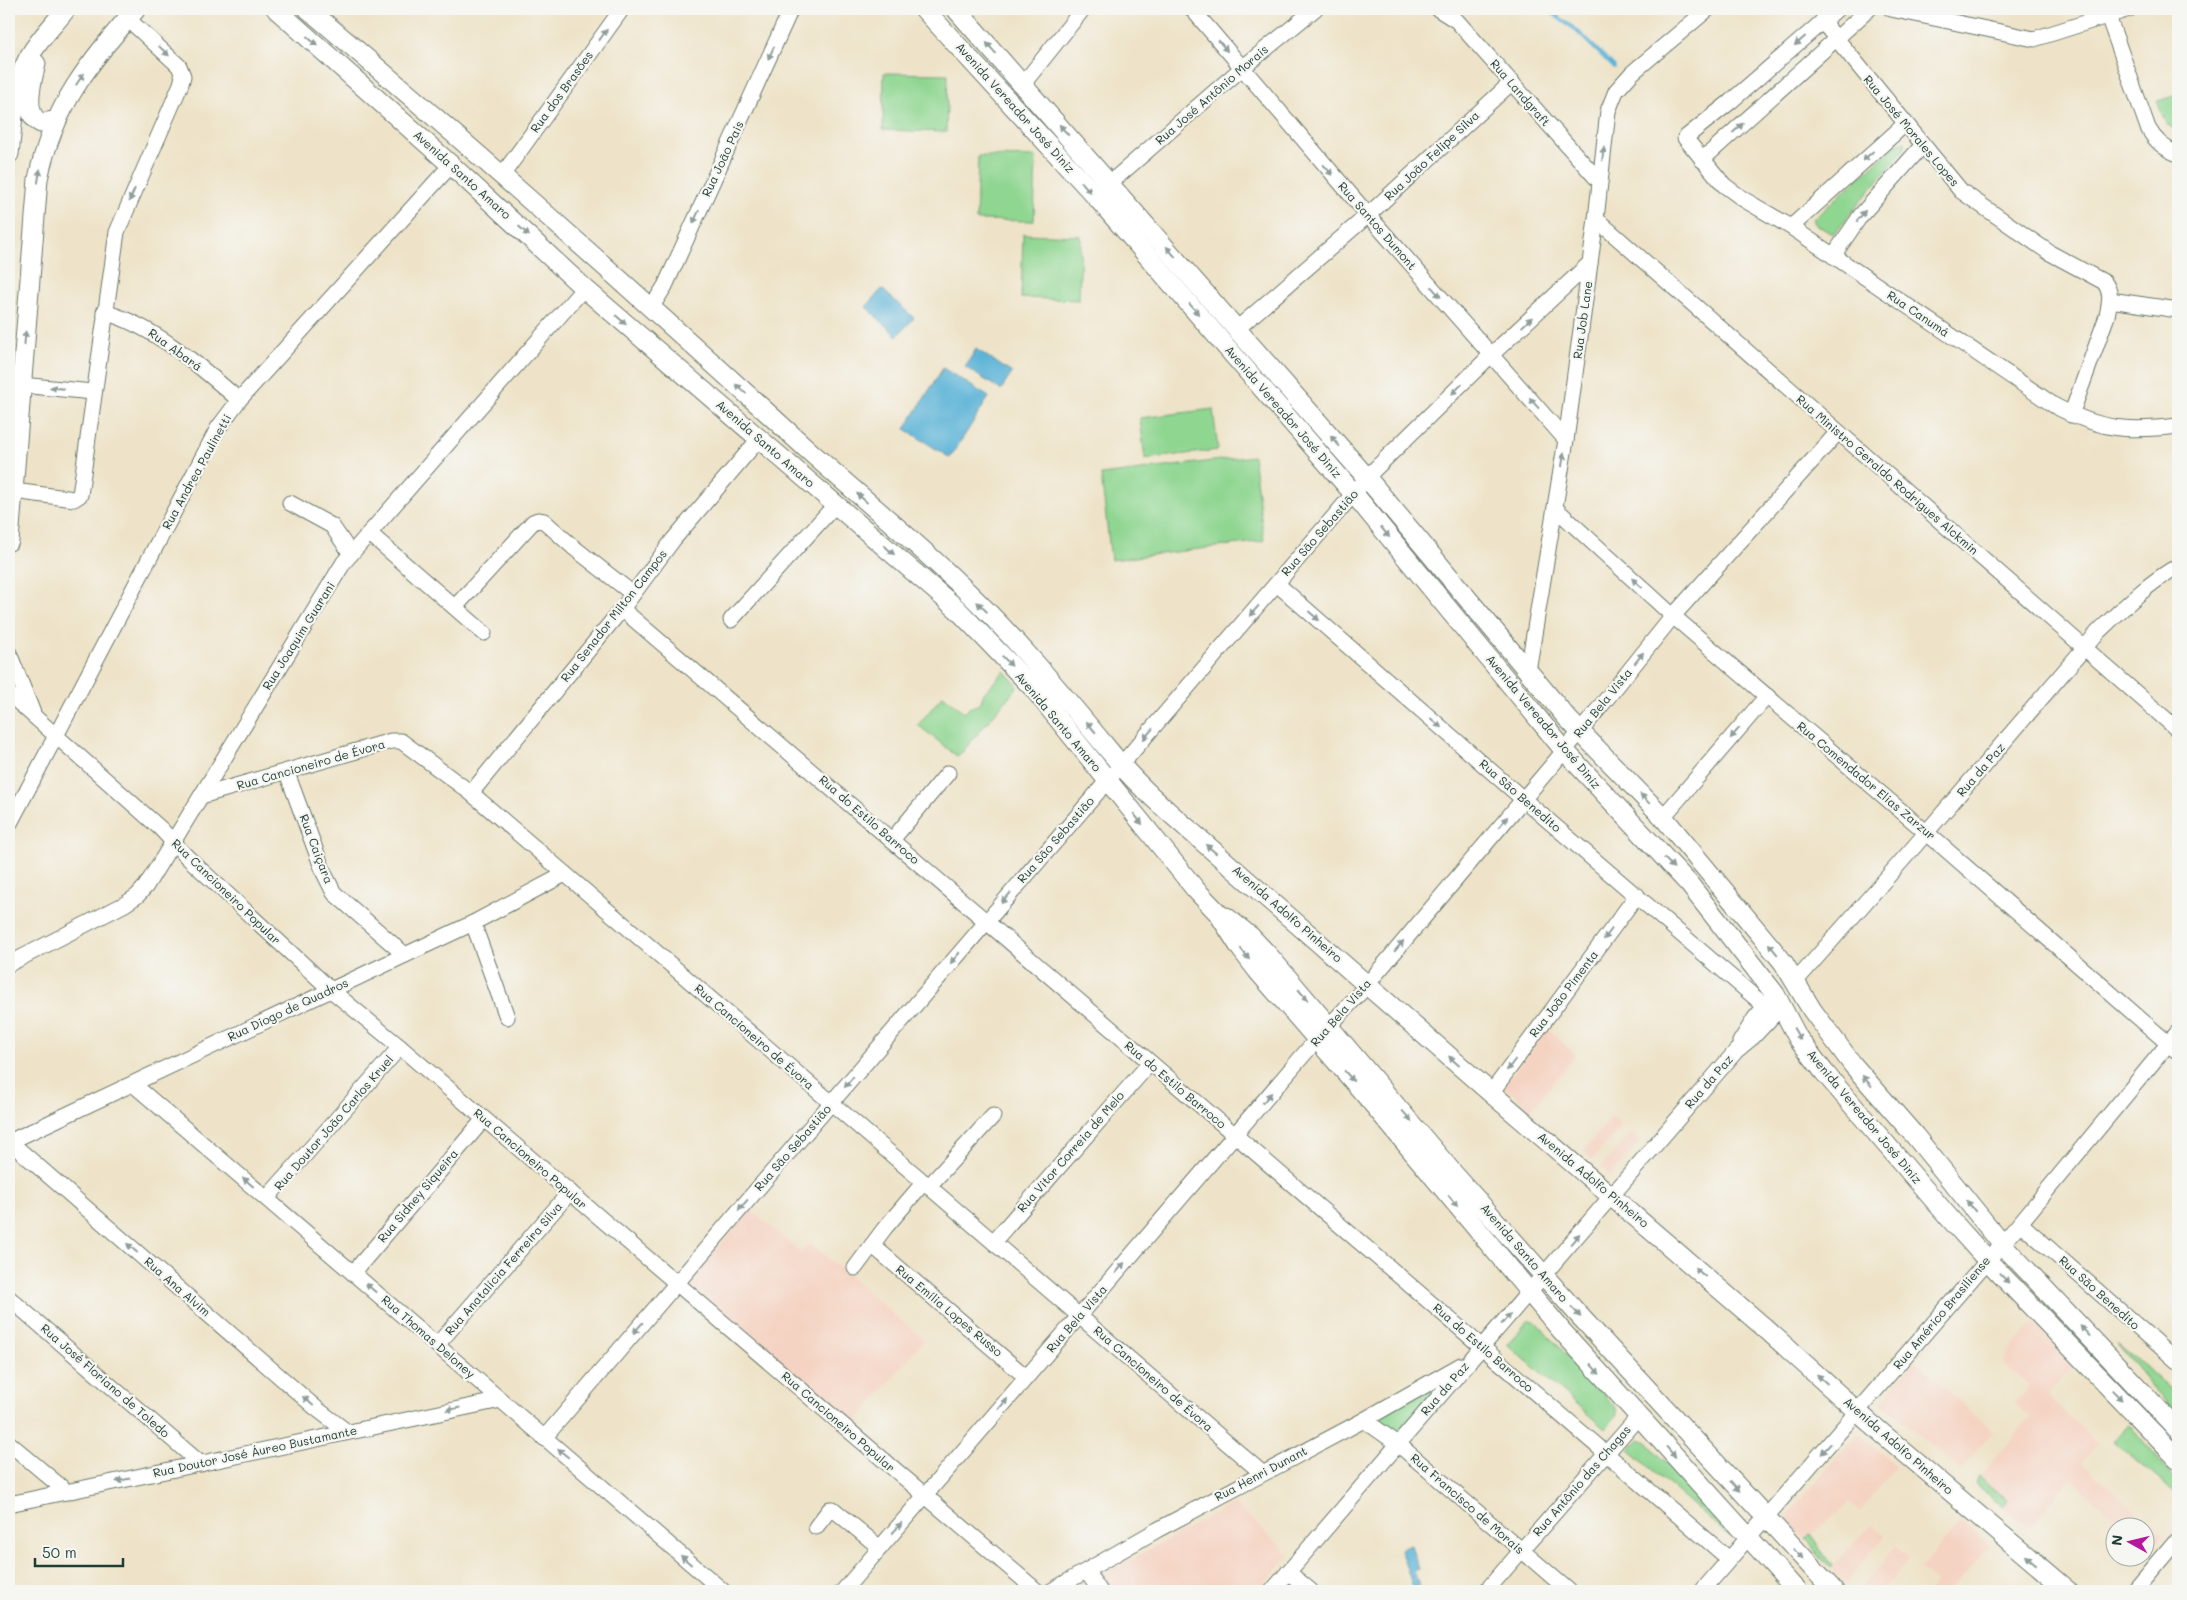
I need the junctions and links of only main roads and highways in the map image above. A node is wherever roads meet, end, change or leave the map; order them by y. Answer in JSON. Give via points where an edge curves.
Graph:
{"nodes":[{"id":1,"x":66,"y":9,"type":"edge"},
{"id":2,"x":276,"y":9,"type":"edge"},
{"id":3,"x":308,"y":9,"type":"edge"},
{"id":4,"x":924,"y":9,"type":"edge"},
{"id":5,"x":956,"y":9,"type":"edge"},
{"id":6,"x":132,"y":14,"type":"edge"},
{"id":7,"x":42,"y":41,"type":"junction"},
{"id":8,"x":55,"y":121,"type":"junction"},
{"id":9,"x":9,"y":154,"type":"edge"},
{"id":10,"x":9,"y":541,"type":"edge"},
{"id":11,"x":1122,"y":765,"type":"joint"},
{"id":12,"x":1323,"y":1033,"type":"junction"},
{"id":13,"x":1654,"y":1399,"type":"junction"},
{"id":14,"x":1638,"y":1416,"type":"junction"},
{"id":15,"x":2178,"y":1430,"type":"edge"},
{"id":16,"x":2178,"y":1459,"type":"edge"},
{"id":17,"x":1797,"y":1591,"type":"edge"},
{"id":18,"x":1834,"y":1591,"type":"edge"},
{"id":19,"x":2068,"y":1591,"type":"edge"}],
"edges":[{"from":1,"to":7,"type":"main road"},
{"from":2,"to":12,"type":"main road","name":"Avenida Santo Amaro","one_way":true,"via":[[584,288],[957,609],[1034,689],[1107,782],[1218,913],[1241,949]]},
{"from":11,"to":3,"type":"main road","name":"Avenida Santo Amaro","one_way":true,"via":[[1006,629],[954,579],[503,174]]},
{"from":4,"to":16,"type":"main road","name":"Avenida Vereador José Diniz","one_way":true,"via":[[1098,200],[1354,494],[1564,750],[1689,884],[1824,1072],[1987,1260]]},
{"from":15,"to":5,"type":"main road","name":"Avenida Vereador José Diniz","one_way":true,"via":[[2002,1244],[1853,1065],[1817,1017],[1783,962],[1663,817],[1580,732],[1238,328]]},
{"from":8,"to":6,"type":"main road","one_way":true,"via":[[95,57]]},
{"from":7,"to":8,"type":"main road","via":[[31,85],[31,108],[37,121]]},
{"from":7,"to":9,"type":"main road","via":[[22,71],[16,93]]},
{"from":10,"to":8,"type":"main road","one_way":true,"via":[[38,179]]},
{"from":19,"to":11,"type":"main road","name":"Avenida Adolfo Pinheiro","one_way":true,"via":[[1187,828]]},
{"from":12,"to":13,"type":"main road","name":"Avenida Santo Amaro","one_way":true},
{"from":12,"to":14,"type":"main road","name":"Avenida Santo Amaro","one_way":true,"via":[[1368,1098],[1529,1292]]},
{"from":13,"to":14,"type":"main road"},
{"from":13,"to":18,"type":"main road","name":"Avenida Santo Amaro","one_way":true},
{"from":14,"to":17,"type":"main road","name":"Avenida Santo Amaro","one_way":true}]}
